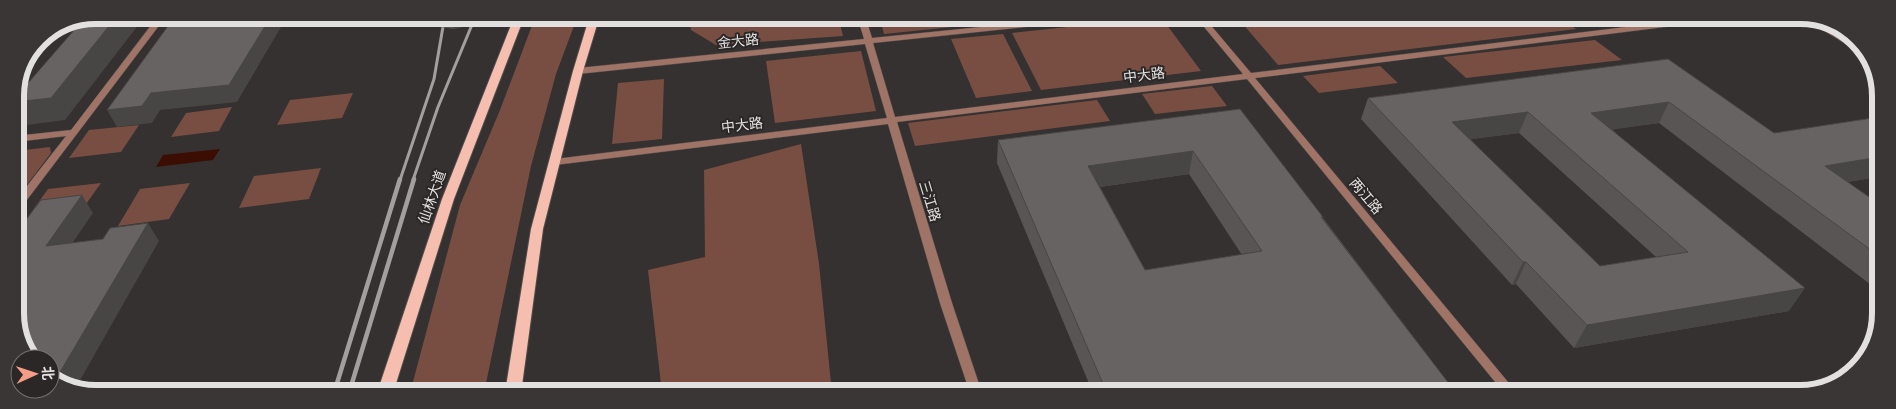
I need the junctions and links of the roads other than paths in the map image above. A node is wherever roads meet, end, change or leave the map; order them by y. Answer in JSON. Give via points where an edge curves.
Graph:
{"nodes":[{"id":1,"x":156,"y":24,"type":"edge"},
{"id":2,"x":516,"y":24,"type":"edge"},
{"id":3,"x":592,"y":24,"type":"edge"},
{"id":4,"x":863,"y":24,"type":"edge"},
{"id":5,"x":1033,"y":24,"type":"edge"},
{"id":6,"x":1206,"y":24,"type":"edge"},
{"id":7,"x":1672,"y":24,"type":"edge"},
{"id":8,"x":1828,"y":30,"type":"edge"},
{"id":9,"x":1845,"y":40,"type":"edge"},
{"id":10,"x":868,"y":41,"type":"junction"},
{"id":11,"x":578,"y":72,"type":"junction"},
{"id":12,"x":1249,"y":76,"type":"junction"},
{"id":13,"x":892,"y":120,"type":"junction"},
{"id":14,"x":73,"y":132,"type":"junction"},
{"id":15,"x":24,"y":138,"type":"edge"},
{"id":16,"x":555,"y":162,"type":"junction"},
{"id":17,"x":24,"y":196,"type":"edge"},
{"id":18,"x":388,"y":385,"type":"edge"},
{"id":19,"x":514,"y":385,"type":"edge"},
{"id":20,"x":973,"y":385,"type":"edge"},
{"id":21,"x":1505,"y":385,"type":"edge"}],
"edges":[{"from":1,"to":14,"type":"street"},
{"from":2,"to":18,"type":"main road","name":"仙林大道","via":[[448,199]]},
{"from":3,"to":11,"type":"main road"},
{"from":4,"to":10,"type":"street","name":"三江路"},
{"from":5,"to":10,"type":"street","name":"金大路"},
{"from":6,"to":12,"type":"street","name":"两江路"},
{"from":7,"to":12,"type":"street","name":"中大路"},
{"from":8,"to":9,"type":"street"},
{"from":10,"to":11,"type":"street","name":"金大路"},
{"from":10,"to":13,"type":"street","name":"三江路"},
{"from":11,"to":16,"type":"main road"},
{"from":12,"to":13,"type":"street","name":"中大路"},
{"from":12,"to":21,"type":"street","name":"两江路"},
{"from":13,"to":16,"type":"street","name":"中大路"},
{"from":13,"to":20,"type":"street","name":"三江路"},
{"from":14,"to":15,"type":"street"},
{"from":14,"to":17,"type":"street"},
{"from":16,"to":19,"type":"main road","via":[[537,229]]}]}
